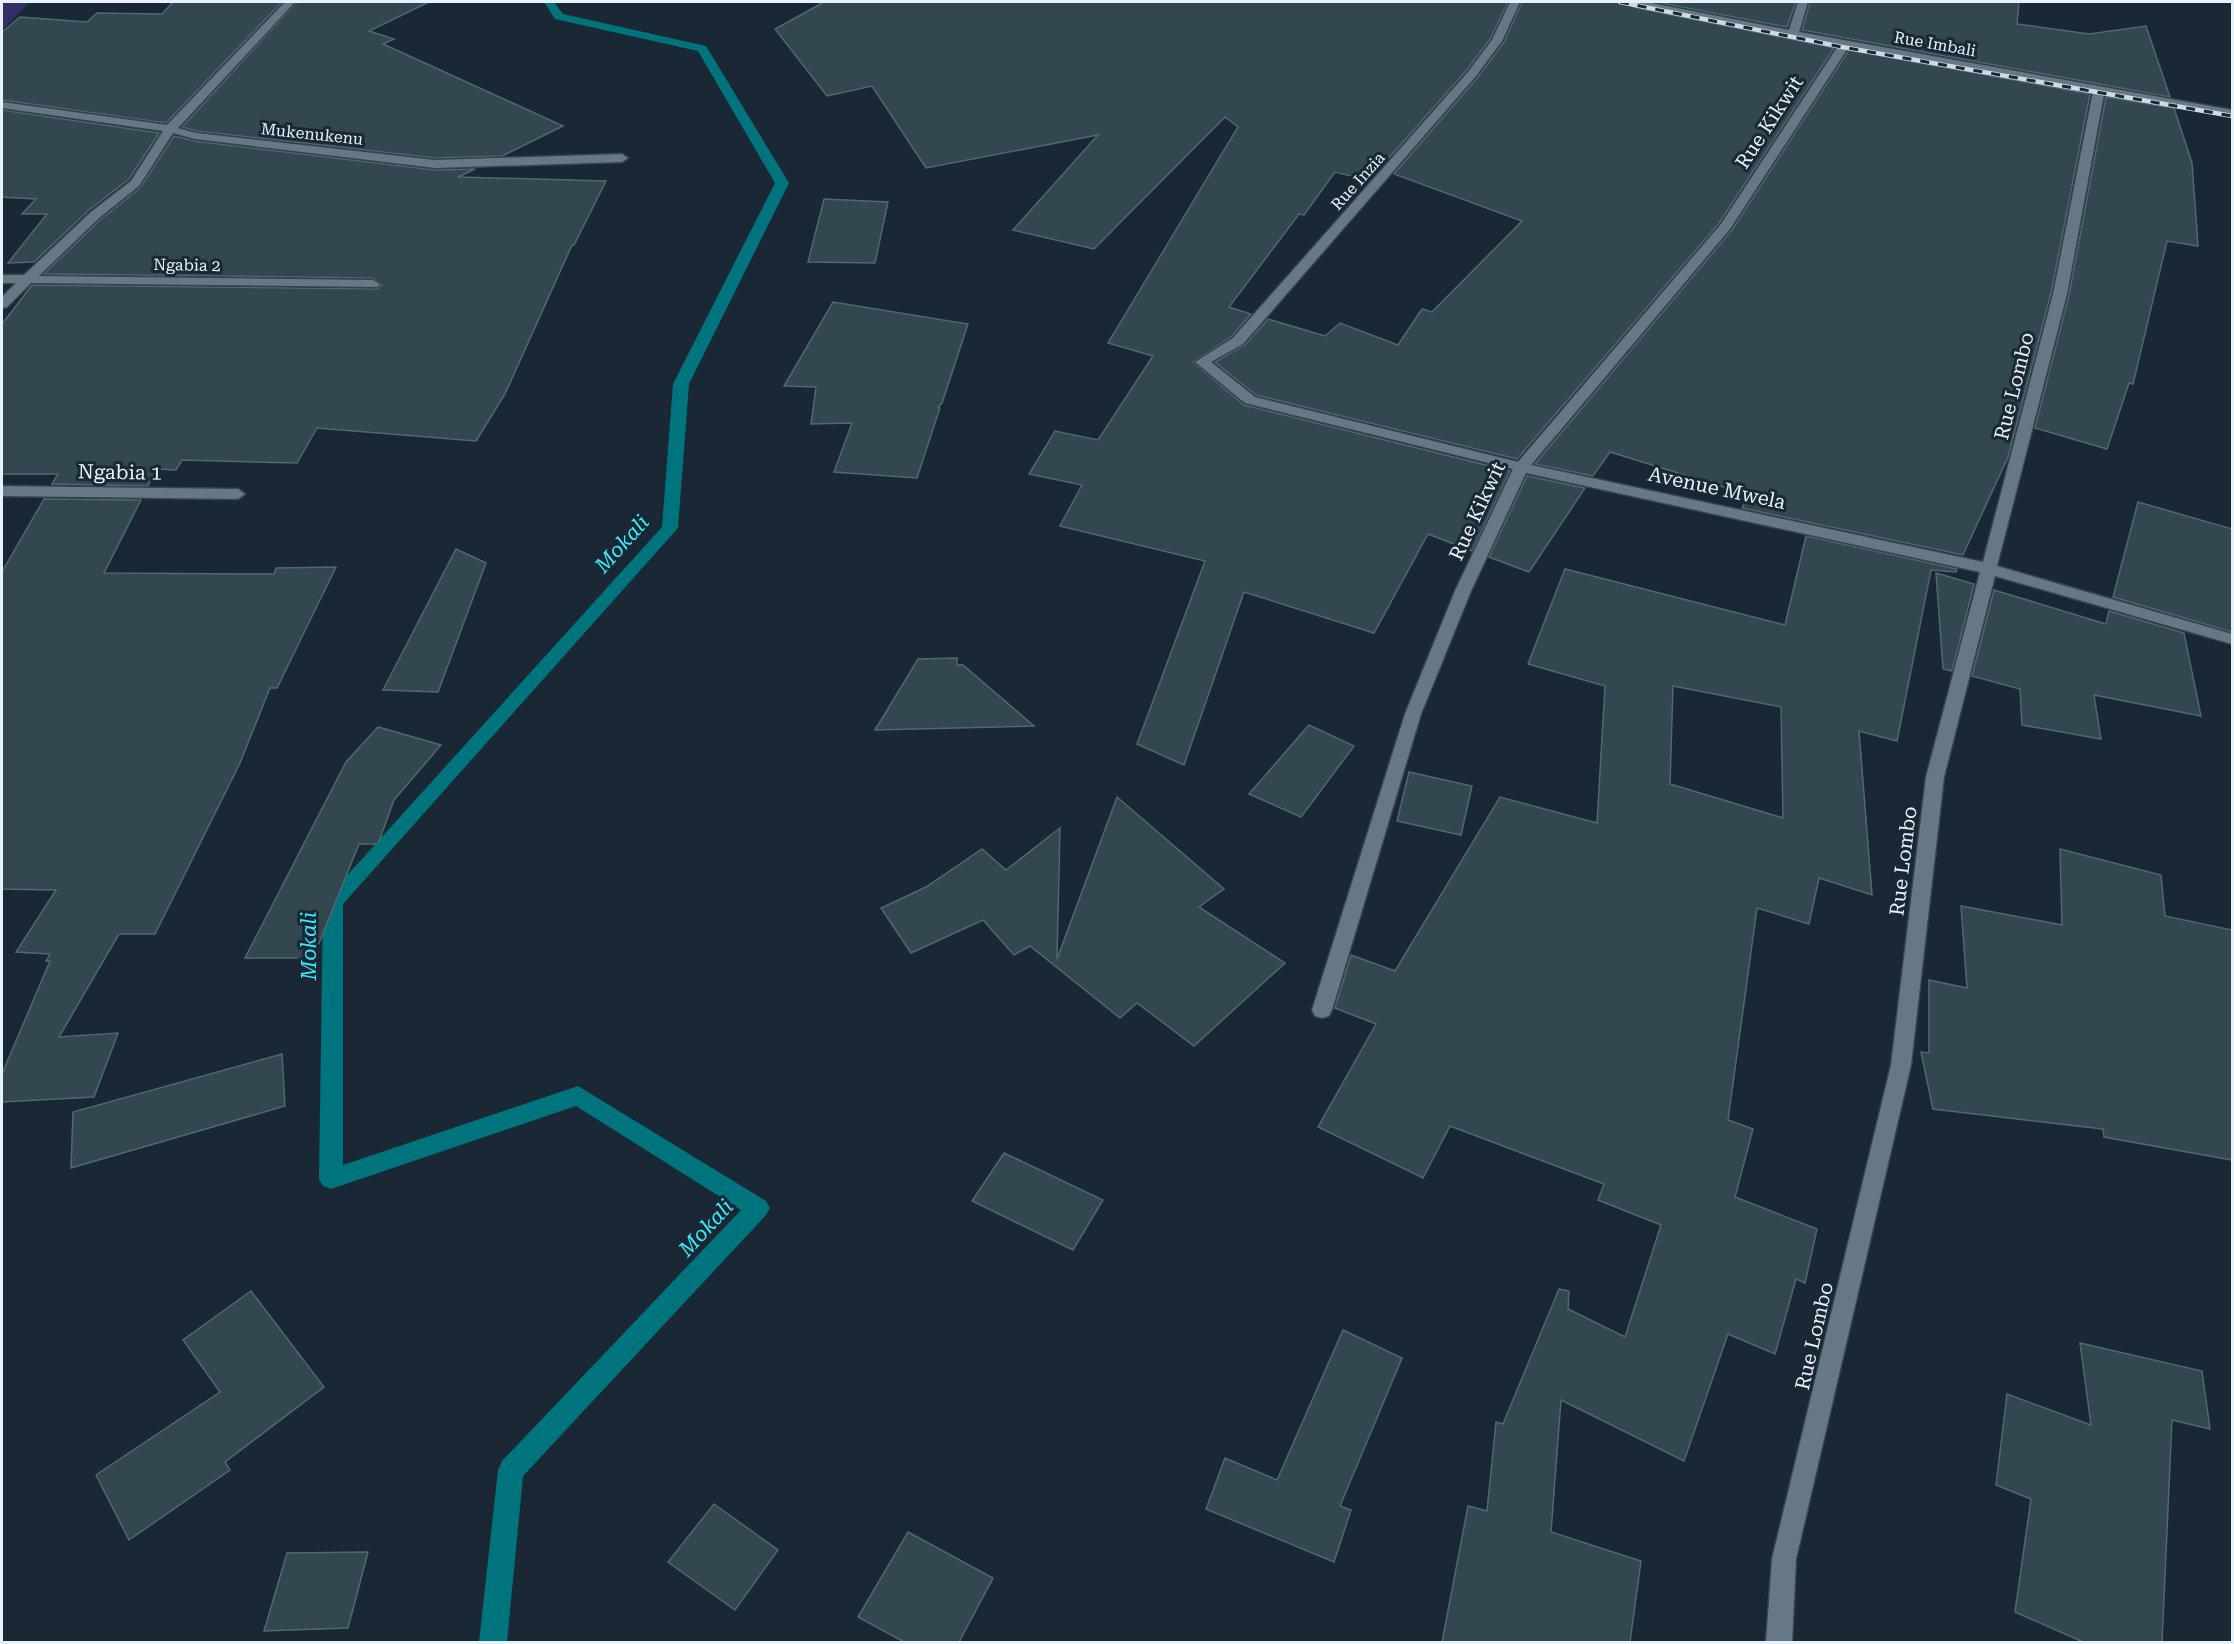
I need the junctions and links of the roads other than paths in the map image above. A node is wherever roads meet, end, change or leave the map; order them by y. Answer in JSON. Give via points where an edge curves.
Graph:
{"nodes":[{"id":1,"x":290,"y":2,"type":"edge"},
{"id":2,"x":1515,"y":2,"type":"edge"},
{"id":3,"x":1633,"y":2,"type":"edge"},
{"id":4,"x":1803,"y":2,"type":"edge"},
{"id":5,"x":1793,"y":33,"type":"junction"},
{"id":6,"x":1845,"y":44,"type":"junction"},
{"id":7,"x":2099,"y":90,"type":"junction"},
{"id":8,"x":2,"y":105,"type":"edge"},
{"id":9,"x":2232,"y":113,"type":"edge"},
{"id":10,"x":170,"y":129,"type":"junction"},
{"id":11,"x":622,"y":159,"type":"dead end"},
{"id":12,"x":2,"y":279,"type":"edge"},
{"id":13,"x":26,"y":280,"type":"junction"},
{"id":14,"x":373,"y":284,"type":"dead end"},
{"id":15,"x":2,"y":303,"type":"edge"},
{"id":16,"x":1202,"y":362,"type":"joint"},
{"id":17,"x":1521,"y":467,"type":"junction"},
{"id":18,"x":2,"y":491,"type":"edge"},
{"id":19,"x":238,"y":494,"type":"dead end"},
{"id":20,"x":1990,"y":569,"type":"junction"},
{"id":21,"x":2232,"y":639,"type":"edge"},
{"id":22,"x":1322,"y":1010,"type":"dead end"},
{"id":23,"x":1779,"y":1642,"type":"edge"}],
"edges":[{"from":1,"to":10,"type":"street"},
{"from":2,"to":16,"type":"street","name":"Rue Inzia","via":[[1497,41],[1433,121],[1238,341]]},
{"from":3,"to":5,"type":"street","name":"Rue Imbali"},
{"from":4,"to":5,"type":"street"},
{"from":5,"to":6,"type":"street","name":"Rue Imbali"},
{"from":6,"to":7,"type":"street","name":"Rue Imbali"},
{"from":6,"to":17,"type":"street","name":"Rue Kikwit","via":[[1726,226]]},
{"from":7,"to":9,"type":"street","name":"Rue Imbali"},
{"from":7,"to":20,"type":"street","name":"Rue Lombo","via":[[2060,294]]},
{"from":8,"to":10,"type":"street","name":"Mukenukenu"},
{"from":10,"to":11,"type":"street","name":"Mukenukenu","via":[[240,142],[435,164]]},
{"from":10,"to":13,"type":"street","via":[[135,183]]},
{"from":12,"to":13,"type":"street","name":"Ngabia 2"},
{"from":13,"to":14,"type":"street","name":"Ngabia 2"},
{"from":13,"to":15,"type":"street"},
{"from":16,"to":17,"type":"street","name":"Avenue Mwela","via":[[1250,400]]},
{"from":17,"to":20,"type":"street","name":"Avenue Mwela"},
{"from":17,"to":22,"type":"street","name":"Rue Kikwit","via":[[1462,591],[1413,714]]},
{"from":18,"to":19,"type":"street","name":"Ngabia 1"},
{"from":20,"to":21,"type":"street","name":"Avenue Mwela"},
{"from":20,"to":23,"type":"street","name":"Rue Lombo","via":[[1935,777],[1901,1065],[1784,1559]]}]}
